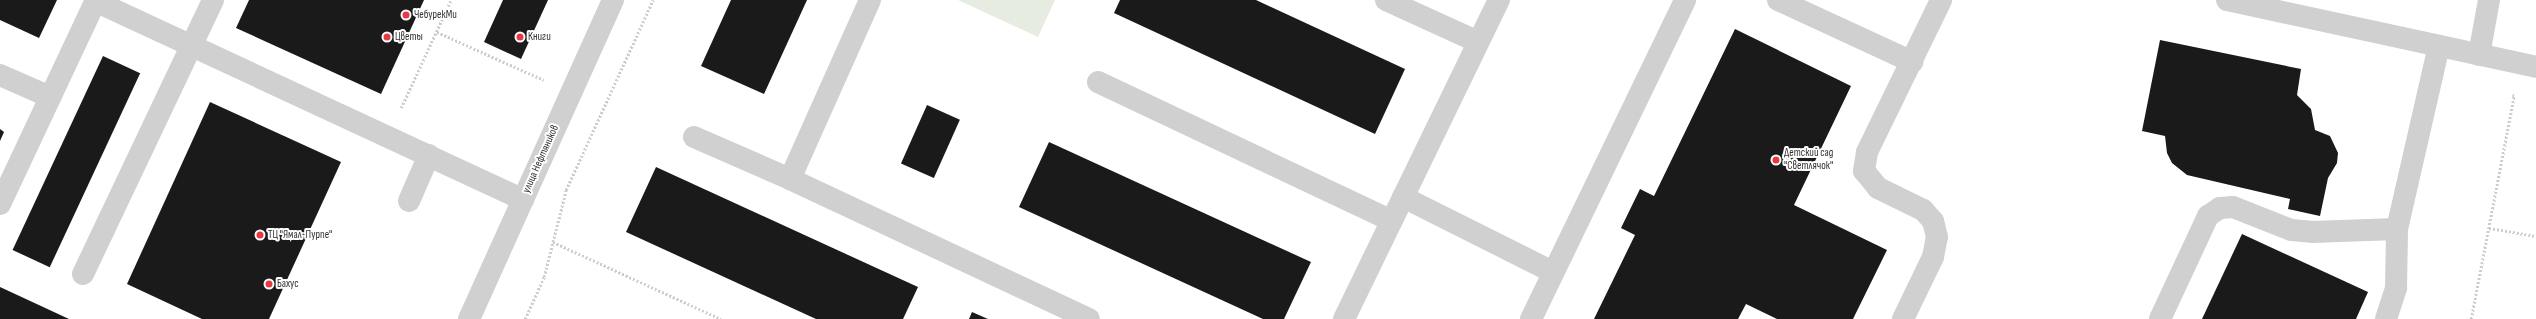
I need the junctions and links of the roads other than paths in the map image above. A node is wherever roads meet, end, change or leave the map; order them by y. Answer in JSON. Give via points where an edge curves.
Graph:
{"nodes":[{"id":1,"x":213,"y":0,"type":"edge"},
{"id":2,"x":614,"y":0,"type":"edge"},
{"id":3,"x":870,"y":0,"type":"edge"},
{"id":4,"x":1386,"y":0,"type":"edge"},
{"id":5,"x":1499,"y":0,"type":"edge"},
{"id":6,"x":1685,"y":0,"type":"edge"},
{"id":7,"x":1778,"y":0,"type":"edge"},
{"id":8,"x":1942,"y":0,"type":"edge"},
{"id":9,"x":2227,"y":0,"type":"edge"},
{"id":10,"x":2489,"y":0,"type":"edge"},
{"id":11,"x":95,"y":1,"type":"edge"},
{"id":12,"x":2272,"y":5,"type":"edge"},
{"id":13,"x":1478,"y":42,"type":"junction"},
{"id":14,"x":192,"y":45,"type":"junction"},
{"id":15,"x":2439,"y":46,"type":"junction"},
{"id":16,"x":2479,"y":55,"type":"junction"},
{"id":17,"x":1912,"y":62,"type":"junction"},
{"id":18,"x":2536,"y":67,"type":"edge"},
{"id":19,"x":0,"y":75,"type":"edge"},
{"id":20,"x":1098,"y":82,"type":"dead end"},
{"id":21,"x":50,"y":97,"type":"junction"},
{"id":22,"x":694,"y":137,"type":"dead end"},
{"id":23,"x":429,"y":155,"type":"junction"},
{"id":24,"x":790,"y":179,"type":"junction"},
{"id":25,"x":1403,"y":197,"type":"junction"},
{"id":26,"x":523,"y":200,"type":"junction"},
{"id":27,"x":409,"y":201,"type":"dead end"},
{"id":28,"x":0,"y":204,"type":"edge"},
{"id":29,"x":1392,"y":221,"type":"junction"},
{"id":30,"x":2397,"y":229,"type":"junction"},
{"id":31,"x":1553,"y":272,"type":"junction"},
{"id":32,"x":83,"y":274,"type":"dead end"},
{"id":33,"x":469,"y":319,"type":"edge"},
{"id":34,"x":1089,"y":319,"type":"edge"},
{"id":35,"x":1344,"y":319,"type":"edge"},
{"id":36,"x":1531,"y":319,"type":"edge"},
{"id":37,"x":1903,"y":319,"type":"edge"},
{"id":38,"x":2160,"y":319,"type":"edge"},
{"id":39,"x":2386,"y":319,"type":"edge"}],
"edges":[{"from":1,"to":14,"type":"street"},
{"from":2,"to":26,"type":"street","name":"улица Нефтяников"},
{"from":3,"to":24,"type":"street"},
{"from":4,"to":13,"type":"street"},
{"from":5,"to":13,"type":"street"},
{"from":6,"to":31,"type":"street"},
{"from":7,"to":17,"type":"street"},
{"from":8,"to":17,"type":"street"},
{"from":9,"to":12,"type":"street"},
{"from":10,"to":16,"type":"street"},
{"from":11,"to":14,"type":"street"},
{"from":11,"to":21,"type":"street"},
{"from":12,"to":15,"type":"street"},
{"from":13,"to":25,"type":"street"},
{"from":14,"to":23,"type":"street"},
{"from":14,"to":32,"type":"street"},
{"from":15,"to":16,"type":"street"},
{"from":15,"to":30,"type":"street"},
{"from":16,"to":18,"type":"street"},
{"from":17,"to":37,"type":"street","via":[[1867,152],[1864,171],[1878,188],[1923,210],[1934,221],[1937,237],[1933,257]]},
{"from":19,"to":21,"type":"street"},
{"from":20,"to":29,"type":"street"},
{"from":21,"to":28,"type":"street"},
{"from":22,"to":24,"type":"street"},
{"from":23,"to":26,"type":"street"},
{"from":23,"to":27,"type":"street"},
{"from":24,"to":34,"type":"street"},
{"from":25,"to":29,"type":"street"},
{"from":25,"to":31,"type":"street"},
{"from":26,"to":33,"type":"street","name":"улица Нефтяников"},
{"from":29,"to":35,"type":"street"},
{"from":30,"to":38,"type":"street","via":[[2312,232],[2291,230],[2233,207],[2220,208],[2208,216]]},
{"from":30,"to":39,"type":"street","via":[[2396,288]]},
{"from":31,"to":36,"type":"street"}]}
